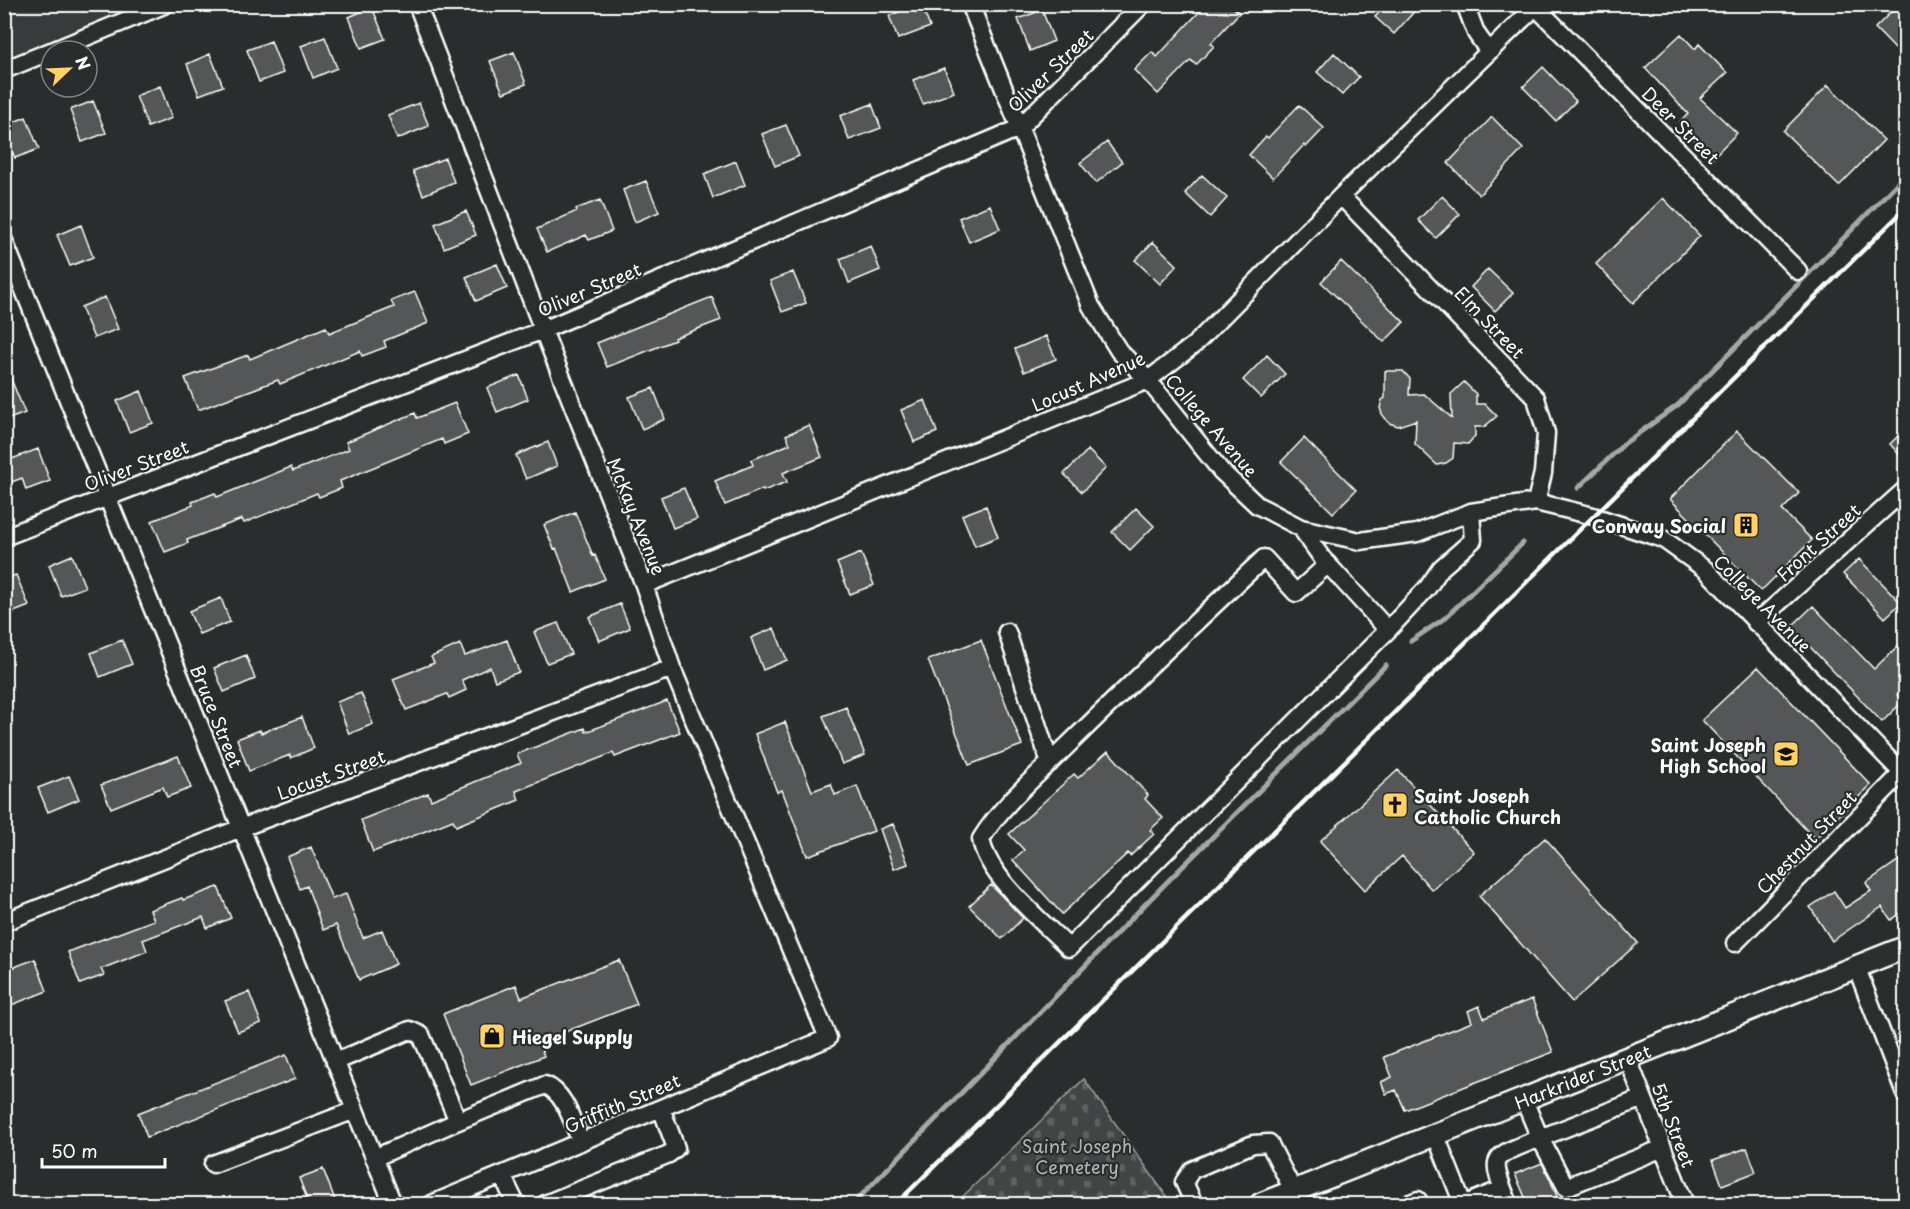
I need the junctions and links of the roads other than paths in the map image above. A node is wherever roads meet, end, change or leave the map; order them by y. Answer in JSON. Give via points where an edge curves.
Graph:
{"nodes":[{"id":1,"x":166,"y":4,"type":"edge"},
{"id":2,"x":417,"y":4,"type":"edge"},
{"id":3,"x":970,"y":4,"type":"edge"},
{"id":4,"x":1143,"y":4,"type":"edge"},
{"id":5,"x":1464,"y":4,"type":"edge"},
{"id":6,"x":1537,"y":5,"type":"edge"},
{"id":7,"x":81,"y":39,"type":"edge"},
{"id":8,"x":1489,"y":52,"type":"junction"},
{"id":9,"x":39,"y":56,"type":"edge"},
{"id":10,"x":4,"y":70,"type":"edge"},
{"id":11,"x":1019,"y":128,"type":"junction"},
{"id":12,"x":1341,"y":196,"type":"junction"},
{"id":13,"x":4,"y":241,"type":"edge"},
{"id":14,"x":1798,"y":272,"type":"dead end"},
{"id":15,"x":543,"y":330,"type":"junction"},
{"id":16,"x":1148,"y":380,"type":"junction"},
{"id":17,"x":1905,"y":489,"type":"edge"},
{"id":18,"x":107,"y":497,"type":"junction"},
{"id":19,"x":1536,"y":502,"type":"junction"},
{"id":20,"x":1471,"y":512,"type":"junction"},
{"id":21,"x":1301,"y":528,"type":"junction"},
{"id":22,"x":4,"y":537,"type":"edge"},
{"id":23,"x":1328,"y":564,"type":"junction"},
{"id":24,"x":644,"y":585,"type":"junction"},
{"id":25,"x":1756,"y":623,"type":"junction"},
{"id":26,"x":1388,"y":630,"type":"junction"},
{"id":27,"x":1007,"y":632,"type":"dead end"},
{"id":28,"x":672,"y":668,"type":"junction"},
{"id":29,"x":1050,"y":764,"type":"junction"},
{"id":30,"x":1904,"y":773,"type":"edge"},
{"id":31,"x":241,"y":828,"type":"junction"},
{"id":32,"x":4,"y":922,"type":"edge"},
{"id":33,"x":1735,"y":943,"type":"dead end"},
{"id":34,"x":1905,"y":947,"type":"edge"},
{"id":35,"x":1856,"y":966,"type":"junction"},
{"id":36,"x":828,"y":1038,"type":"joint"},
{"id":37,"x":1628,"y":1059,"type":"junction"},
{"id":38,"x":335,"y":1062,"type":"junction"},
{"id":39,"x":1905,"y":1096,"type":"edge"},
{"id":40,"x":1643,"y":1098,"type":"junction"},
{"id":41,"x":1524,"y":1100,"type":"junction"},
{"id":42,"x":661,"y":1108,"type":"junction"},
{"id":43,"x":355,"y":1110,"type":"junction"},
{"id":44,"x":458,"y":1121,"type":"junction"},
{"id":45,"x":1436,"y":1136,"type":"junction"},
{"id":46,"x":1540,"y":1138,"type":"junction"},
{"id":47,"x":581,"y":1142,"type":"junction"},
{"id":48,"x":1663,"y":1148,"type":"junction"},
{"id":49,"x":374,"y":1158,"type":"junction"},
{"id":50,"x":213,"y":1164,"type":"dead end"},
{"id":51,"x":502,"y":1175,"type":"junction"},
{"id":52,"x":1294,"y":1192,"type":"junction"},
{"id":53,"x":1506,"y":1197,"type":"edge"},
{"id":54,"x":1267,"y":1203,"type":"edge"},
{"id":55,"x":393,"y":1204,"type":"edge"},
{"id":56,"x":432,"y":1204,"type":"edge"},
{"id":57,"x":518,"y":1204,"type":"edge"},
{"id":58,"x":544,"y":1204,"type":"edge"},
{"id":59,"x":1194,"y":1204,"type":"edge"},
{"id":60,"x":1407,"y":1204,"type":"edge"},
{"id":61,"x":1420,"y":1204,"type":"edge"},
{"id":62,"x":1464,"y":1204,"type":"edge"},
{"id":63,"x":1685,"y":1204,"type":"edge"}],
"edges":[{"from":1,"to":7,"type":"street"},
{"from":2,"to":15,"type":"street","name":"McKay Avenue"},
{"from":3,"to":11,"type":"street","name":"College Avenue"},
{"from":4,"to":11,"type":"street","name":"Oliver Street"},
{"from":5,"to":8,"type":"street"},
{"from":6,"to":8,"type":"street","name":"Locust Avenue"},
{"from":6,"to":14,"type":"street","name":"Deer Street"},
{"from":8,"to":12,"type":"street","name":"Locust Avenue"},
{"from":9,"to":10,"type":"street"},
{"from":11,"to":15,"type":"street","name":"Oliver Street"},
{"from":11,"to":16,"type":"street","name":"College Avenue","via":[[1091,306],[1119,351]]},
{"from":12,"to":16,"type":"street","name":"Locust Avenue","via":[[1195,344]]},
{"from":12,"to":19,"type":"street","name":"Elm Street","via":[[1536,398],[1546,433]]},
{"from":13,"to":18,"type":"street","name":"Bruce Street"},
{"from":15,"to":18,"type":"street","name":"Oliver Street"},
{"from":15,"to":24,"type":"street","name":"McKay Avenue"},
{"from":16,"to":21,"type":"street","name":"College Avenue","via":[[1221,471],[1257,505]]},
{"from":16,"to":24,"type":"street","name":"Locust Avenue"},
{"from":17,"to":25,"type":"street","name":"Front Street"},
{"from":18,"to":22,"type":"street","name":"Oliver Street"},
{"from":18,"to":31,"type":"street","name":"Bruce Street"},
{"from":19,"to":20,"type":"street","name":"College Avenue"},
{"from":19,"to":25,"type":"street","name":"College Avenue","via":[[1663,539],[1706,570]]},
{"from":20,"to":21,"type":"street","name":"College Avenue","via":[[1417,533],[1360,541]]},
{"from":20,"to":26,"type":"street","via":[[1473,540],[1441,568]]},
{"from":21,"to":23,"type":"street"},
{"from":23,"to":26,"type":"street"},
{"from":23,"to":29,"type":"street","via":[[1296,592],[1264,558]]},
{"from":24,"to":28,"type":"street","name":"McKay Avenue"},
{"from":25,"to":30,"type":"street","name":"College Avenue"},
{"from":26,"to":29,"type":"street","via":[[1069,948],[1009,890],[982,850],[981,839],[1011,801]]},
{"from":27,"to":29,"type":"street"},
{"from":28,"to":31,"type":"street","name":"Locust Street"},
{"from":28,"to":36,"type":"street","name":"McKay Avenue"},
{"from":30,"to":33,"type":"street","name":"Chestnut Street"},
{"from":31,"to":32,"type":"street","name":"Locust Street"},
{"from":31,"to":38,"type":"street","name":"Bruce Street"},
{"from":34,"to":35,"type":"main road","name":"Harkrider Street"},
{"from":35,"to":37,"type":"main road","name":"Harkrider Street"},
{"from":35,"to":39,"type":"street"},
{"from":36,"to":42,"type":"street","name":"Griffith Street"},
{"from":37,"to":40,"type":"street","name":"5th Street"},
{"from":37,"to":41,"type":"main road","name":"Harkrider Street"},
{"from":38,"to":43,"type":"street","name":"Bruce Street"},
{"from":38,"to":44,"type":"street","via":[[410,1030],[421,1035]]},
{"from":40,"to":46,"type":"street"},
{"from":40,"to":48,"type":"street","name":"5th Street"},
{"from":41,"to":45,"type":"main road","name":"Harkrider Street"},
{"from":41,"to":46,"type":"street"},
{"from":42,"to":47,"type":"street","name":"Griffith Street"},
{"from":42,"to":58,"type":"street","via":[[676,1148],[669,1154]]},
{"from":43,"to":49,"type":"street","name":"Bruce Street"},
{"from":43,"to":50,"type":"street"},
{"from":44,"to":47,"type":"street","via":[[545,1085],[559,1094]]},
{"from":44,"to":49,"type":"street"},
{"from":45,"to":52,"type":"main road","name":"Harkrider Street"},
{"from":45,"to":62,"type":"street"},
{"from":46,"to":48,"type":"street","via":[[1566,1187]]},
{"from":46,"to":53,"type":"street","via":[[1498,1158],[1495,1167]]},
{"from":47,"to":51,"type":"street","name":"Griffith Street"},
{"from":48,"to":63,"type":"street","name":"5th Street"},
{"from":49,"to":55,"type":"street","name":"Bruce Street"},
{"from":51,"to":56,"type":"street","name":"Griffith Street"},
{"from":51,"to":57,"type":"street"},
{"from":52,"to":54,"type":"main road","name":"Harkrider Street"},
{"from":52,"to":59,"type":"street","via":[[1269,1143],[1253,1144],[1192,1170],[1184,1182]]},
{"from":53,"to":62,"type":"street"},
{"from":60,"to":61,"type":"street","via":[[1419,1200]]}]}
